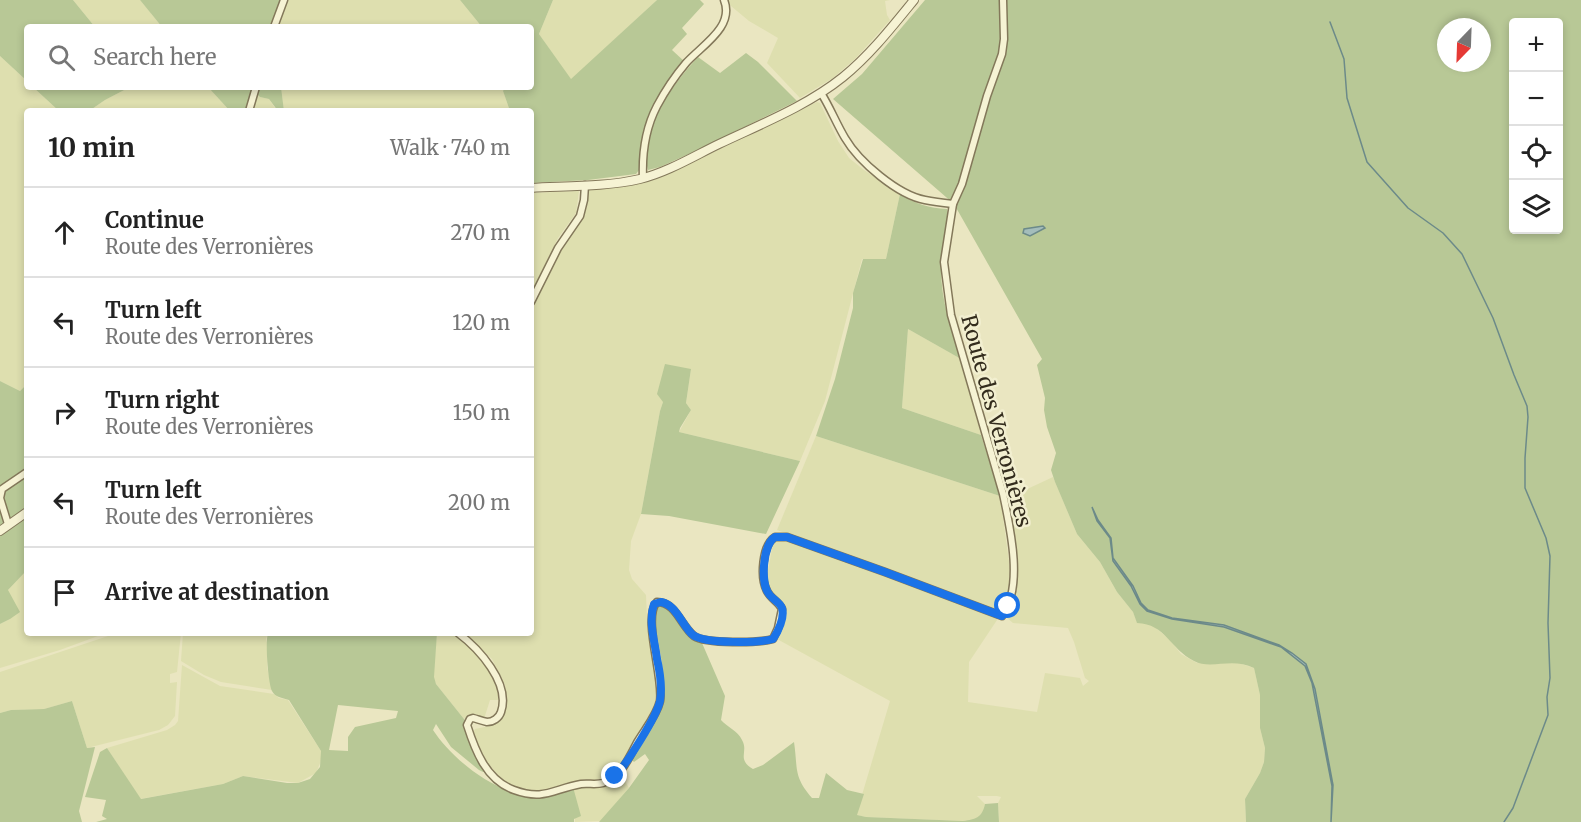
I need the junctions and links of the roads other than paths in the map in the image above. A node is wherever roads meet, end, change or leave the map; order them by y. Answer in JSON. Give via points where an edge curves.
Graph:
{"nodes":[{"id":1,"x":284,"y":0,"type":"edge"},
{"id":2,"x":724,"y":0,"type":"edge"},
{"id":3,"x":914,"y":0,"type":"edge"},
{"id":4,"x":1003,"y":0,"type":"edge"},
{"id":5,"x":275,"y":24,"type":"edge"},
{"id":6,"x":255,"y":90,"type":"edge"},
{"id":7,"x":821,"y":93,"type":"junction"},
{"id":8,"x":250,"y":108,"type":"edge"},
{"id":9,"x":643,"y":178,"type":"junction"},
{"id":10,"x":585,"y":185,"type":"junction"},
{"id":11,"x":534,"y":188,"type":"edge"},
{"id":12,"x":954,"y":204,"type":"junction"},
{"id":13,"x":534,"y":296,"type":"edge"},
{"id":14,"x":24,"y":474,"type":"edge"},
{"id":15,"x":24,"y":514,"type":"edge"},
{"id":16,"x":8,"y":524,"type":"junction"},
{"id":17,"x":0,"y":531,"type":"edge"},
{"id":18,"x":462,"y":636,"type":"edge"}],
"edges":[{"from":1,"to":5,"type":"street"},
{"from":2,"to":9,"type":"street","via":[[726,15],[719,31],[684,65],[657,106],[645,137]]},
{"from":3,"to":7,"type":"street","via":[[866,56]]},
{"from":4,"to":12,"type":"street","via":[[1002,54]]},
{"from":6,"to":8,"type":"street"},
{"from":7,"to":9,"type":"street"},
{"from":7,"to":12,"type":"street","via":[[845,138],[875,172],[924,200]]},
{"from":9,"to":10,"type":"street"},
{"from":10,"to":11,"type":"street"},
{"from":10,"to":13,"type":"street","via":[[580,216],[558,248]]},
{"from":12,"to":18,"type":"street","name":"Route des Verronières","via":[[944,262],[946,288],[958,345],[1003,494],[1014,571],[1008,606],[1002,616],[787,537],[775,537],[769,542],[763,576],[769,595],[782,609],[773,639],[699,638],[668,604],[657,602],[652,618],[660,699],[624,767],[605,782],[544,795],[518,791],[494,778],[477,752],[468,722],[473,718],[488,722],[495,719],[501,712],[502,695],[494,672]]},
{"from":14,"to":16,"type":"street","via":[[2,489],[0,498]]},
{"from":15,"to":16,"type":"street"},
{"from":16,"to":17,"type":"street"}]}
